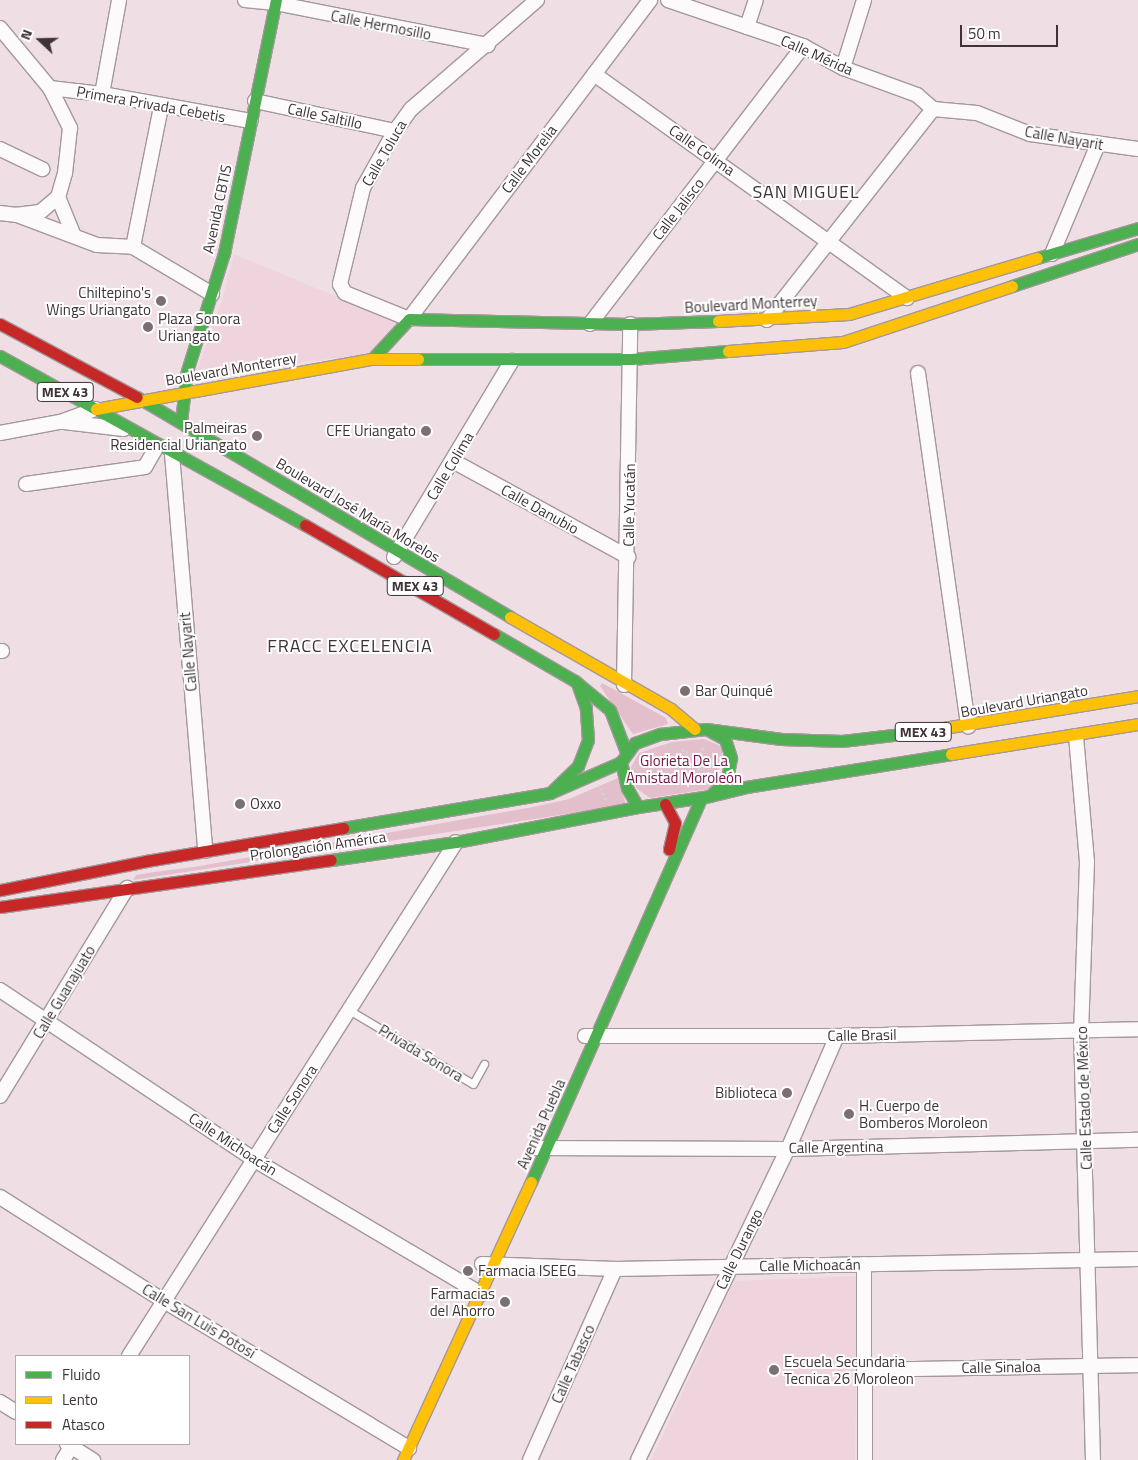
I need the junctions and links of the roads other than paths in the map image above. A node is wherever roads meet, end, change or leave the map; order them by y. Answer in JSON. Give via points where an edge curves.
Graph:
{"nodes":[{"id":1,"x":119,"y":0,"type":"edge"},
{"id":2,"x":245,"y":0,"type":"edge"},
{"id":3,"x":537,"y":0,"type":"edge"},
{"id":4,"x":650,"y":0,"type":"edge"},
{"id":5,"x":668,"y":0,"type":"edge"},
{"id":6,"x":756,"y":0,"type":"edge"},
{"id":7,"x":864,"y":0,"type":"edge"},
{"id":8,"x":275,"y":1,"type":"edge"},
{"id":9,"x":747,"y":27,"type":"junction"},
{"id":10,"x":0,"y":28,"type":"edge"},
{"id":11,"x":488,"y":45,"type":"junction"},
{"id":12,"x":803,"y":46,"type":"junction"},
{"id":13,"x":843,"y":68,"type":"junction"},
{"id":14,"x":594,"y":74,"type":"junction"},
{"id":15,"x":50,"y":88,"type":"junction"},
{"id":16,"x":102,"y":94,"type":"junction"},
{"id":17,"x":255,"y":101,"type":"junction"},
{"id":18,"x":161,"y":107,"type":"junction"},
{"id":19,"x":933,"y":109,"type":"junction"},
{"id":20,"x":251,"y":121,"type":"junction"},
{"id":21,"x":394,"y":132,"type":"junction"},
{"id":22,"x":1098,"y":144,"type":"junction"},
{"id":23,"x":0,"y":149,"type":"edge"},
{"id":24,"x":1138,"y":149,"type":"edge"},
{"id":25,"x":716,"y":160,"type":"junction"},
{"id":26,"x":42,"y":169,"type":"dead end"},
{"id":27,"x":58,"y":197,"type":"junction"},
{"id":28,"x":0,"y":213,"type":"edge"},
{"id":29,"x":17,"y":215,"type":"junction"},
{"id":30,"x":1138,"y":228,"type":"edge"},
{"id":31,"x":74,"y":236,"type":"junction"},
{"id":32,"x":830,"y":242,"type":"junction"},
{"id":33,"x":1138,"y":244,"type":"edge"},
{"id":34,"x":132,"y":247,"type":"junction"},
{"id":35,"x":1052,"y":254,"type":"junction"},
{"id":36,"x":212,"y":294,"type":"junction"},
{"id":37,"x":906,"y":298,"type":"junction"},
{"id":38,"x":409,"y":319,"type":"junction"},
{"id":39,"x":766,"y":320,"type":"junction"},
{"id":40,"x":0,"y":324,"type":"edge"},
{"id":41,"x":590,"y":324,"type":"junction"},
{"id":42,"x":630,"y":324,"type":"junction"},
{"id":43,"x":393,"y":336,"type":"junction"},
{"id":44,"x":0,"y":356,"type":"edge"},
{"id":45,"x":372,"y":359,"type":"junction"},
{"id":46,"x":631,"y":359,"type":"junction"},
{"id":47,"x":405,"y":360,"type":"junction"},
{"id":48,"x":512,"y":361,"type":"junction"},
{"id":49,"x":918,"y":373,"type":"dead end"},
{"id":50,"x":186,"y":390,"type":"junction"},
{"id":51,"x":144,"y":401,"type":"junction"},
{"id":52,"x":96,"y":409,"type":"junction"},
{"id":53,"x":181,"y":421,"type":"junction"},
{"id":54,"x":60,"y":422,"type":"junction"},
{"id":55,"x":129,"y":429,"type":"junction"},
{"id":56,"x":0,"y":432,"type":"edge"},
{"id":57,"x":157,"y":446,"type":"junction"},
{"id":58,"x":172,"y":454,"type":"junction"},
{"id":59,"x":453,"y":461,"type":"junction"},
{"id":60,"x":26,"y":484,"type":"dead end"},
{"id":61,"x":398,"y":551,"type":"junction"},
{"id":62,"x":628,"y":557,"type":"junction"},
{"id":63,"x":386,"y":571,"type":"junction"},
{"id":64,"x":575,"y":681,"type":"junction"},
{"id":65,"x":624,"y":685,"type":"junction"},
{"id":66,"x":1138,"y":696,"type":"edge"},
{"id":67,"x":1138,"y":724,"type":"edge"},
{"id":68,"x":968,"y":726,"type":"junction"},
{"id":69,"x":701,"y":729,"type":"junction"},
{"id":70,"x":1076,"y":736,"type":"junction"},
{"id":71,"x":624,"y":757,"type":"junction"},
{"id":72,"x":550,"y":793,"type":"junction"},
{"id":73,"x":705,"y":797,"type":"junction"},
{"id":74,"x":665,"y":804,"type":"junction"},
{"id":75,"x":638,"y":807,"type":"junction"},
{"id":76,"x":456,"y":842,"type":"junction"},
{"id":77,"x":205,"y":851,"type":"junction"},
{"id":78,"x":146,"y":861,"type":"junction"},
{"id":79,"x":127,"y":888,"type":"junction"},
{"id":80,"x":0,"y":890,"type":"edge"},
{"id":81,"x":0,"y":907,"type":"edge"},
{"id":82,"x":0,"y":990,"type":"edge"},
{"id":83,"x":349,"y":1010,"type":"junction"},
{"id":84,"x":47,"y":1021,"type":"junction"},
{"id":85,"x":1138,"y":1030,"type":"edge"},
{"id":86,"x":1080,"y":1031,"type":"junction"},
{"id":87,"x":592,"y":1036,"type":"junction"},
{"id":88,"x":837,"y":1036,"type":"junction"},
{"id":89,"x":484,"y":1064,"type":"dead end"},
{"id":90,"x":0,"y":1096,"type":"edge"},
{"id":91,"x":1138,"y":1140,"type":"edge"},
{"id":92,"x":1085,"y":1141,"type":"junction"},
{"id":93,"x":541,"y":1148,"type":"junction"},
{"id":94,"x":788,"y":1149,"type":"junction"},
{"id":95,"x":253,"y":1159,"type":"junction"},
{"id":96,"x":0,"y":1197,"type":"edge"},
{"id":97,"x":1138,"y":1259,"type":"edge"},
{"id":98,"x":1088,"y":1261,"type":"junction"},
{"id":99,"x":489,"y":1264,"type":"junction"},
{"id":100,"x":864,"y":1264,"type":"junction"},
{"id":101,"x":731,"y":1266,"type":"junction"},
{"id":102,"x":616,"y":1269,"type":"junction"},
{"id":103,"x":476,"y":1291,"type":"junction"},
{"id":104,"x":164,"y":1301,"type":"junction"},
{"id":105,"x":130,"y":1355,"type":"edge"},
{"id":106,"x":1138,"y":1365,"type":"edge"},
{"id":107,"x":1091,"y":1366,"type":"junction"},
{"id":108,"x":864,"y":1370,"type":"junction"},
{"id":109,"x":0,"y":1402,"type":"edge"},
{"id":110,"x":15,"y":1411,"type":"edge"},
{"id":111,"x":71,"y":1445,"type":"edge"},
{"id":112,"x":404,"y":1450,"type":"edge"},
{"id":113,"x":63,"y":1460,"type":"edge"},
{"id":114,"x":93,"y":1460,"type":"edge"},
{"id":115,"x":392,"y":1460,"type":"edge"},
{"id":116,"x":530,"y":1460,"type":"edge"},
{"id":117,"x":638,"y":1460,"type":"edge"},
{"id":118,"x":865,"y":1460,"type":"edge"},
{"id":119,"x":1093,"y":1460,"type":"edge"}],
"edges":[{"from":1,"to":16,"type":"street"},
{"from":2,"to":8,"type":"street","name":"Calle Hermosillo"},
{"from":3,"to":11,"type":"street","name":"Calle Toluca"},
{"from":4,"to":14,"type":"street","name":"Calle Morelia"},
{"from":5,"to":9,"type":"street","name":"Calle Mérida"},
{"from":6,"to":9,"type":"street"},
{"from":7,"to":13,"type":"street"},
{"from":8,"to":11,"type":"street","name":"Calle Hermosillo"},
{"from":8,"to":17,"type":"street","name":"Avenida CBTIS"},
{"from":9,"to":12,"type":"street","name":"Calle Mérida"},
{"from":10,"to":15,"type":"street"},
{"from":11,"to":21,"type":"street","name":"Calle Toluca","via":[[411,109]]},
{"from":12,"to":13,"type":"street","name":"Calle Mérida"},
{"from":12,"to":25,"type":"street","name":"Calle Jalisco"},
{"from":13,"to":19,"type":"street","name":"Calle Mérida","via":[[917,95]]},
{"from":14,"to":25,"type":"street","name":"Calle Colima"},
{"from":14,"to":38,"type":"street","name":"Calle Morelia"},
{"from":15,"to":16,"type":"street","name":"Primera Privada Cebetis"},
{"from":15,"to":27,"type":"street","via":[[70,128],[65,173]]},
{"from":16,"to":18,"type":"street","name":"Primera Privada Cebetis"},
{"from":17,"to":20,"type":"street","name":"Avenida CBTIS"},
{"from":17,"to":21,"type":"street","name":"Calle Saltillo"},
{"from":18,"to":20,"type":"street","name":"Primera Privada Cebetis"},
{"from":18,"to":34,"type":"street"},
{"from":19,"to":22,"type":"street","name":"Calle Nayarit","via":[[977,113],[1030,134]]},
{"from":19,"to":32,"type":"street"},
{"from":20,"to":36,"type":"street","name":"Avenida CBTIS","via":[[224,253]]},
{"from":21,"to":38,"type":"street","name":"Calle Toluca","via":[[363,188],[340,289]]},
{"from":22,"to":24,"type":"street","name":"Calle Nayarit"},
{"from":22,"to":35,"type":"street"},
{"from":23,"to":26,"type":"street"},
{"from":25,"to":32,"type":"street","name":"Calle Colima"},
{"from":25,"to":41,"type":"street","name":"Calle Jalisco"},
{"from":27,"to":29,"type":"street","via":[[40,212]]},
{"from":27,"to":31,"type":"street"},
{"from":28,"to":29,"type":"street"},
{"from":29,"to":31,"type":"street"},
{"from":30,"to":35,"type":"street","name":"Boulevard Monterrey"},
{"from":31,"to":34,"type":"street","via":[[98,245]]},
{"from":32,"to":37,"type":"street","name":"Calle Colima"},
{"from":32,"to":39,"type":"street"},
{"from":33,"to":46,"type":"street","name":"Boulevard Monterrey","via":[[843,342]]},
{"from":34,"to":36,"type":"street"},
{"from":35,"to":37,"type":"street","name":"Boulevard Monterrey"},
{"from":36,"to":50,"type":"street","name":"Avenida CBTIS","via":[[187,371]]},
{"from":37,"to":39,"type":"street","name":"Boulevard Monterrey","via":[[849,314]]},
{"from":38,"to":41,"type":"street","name":"Boulevard Monterrey"},
{"from":38,"to":43,"type":"street"},
{"from":39,"to":42,"type":"street","name":"Boulevard Monterrey"},
{"from":40,"to":51,"type":"street","name":"Boulevard José María Morelos","number":"MEX 43"},
{"from":41,"to":42,"type":"street","name":"Boulevard Monterrey"},
{"from":42,"to":46,"type":"street","name":"Calle Yucatán"},
{"from":43,"to":45,"type":"street"},
{"from":43,"to":47,"type":"street","via":[[391,345],[395,354]]},
{"from":44,"to":52,"type":"street","number":"MEX 43"},
{"from":45,"to":47,"type":"street","name":"Boulevard Monterrey"},
{"from":45,"to":50,"type":"street","name":"Boulevard Monterrey"},
{"from":46,"to":48,"type":"street","name":"Boulevard Monterrey"},
{"from":46,"to":62,"type":"street","name":"Calle Yucatán"},
{"from":47,"to":48,"type":"street","name":"Boulevard Monterrey"},
{"from":48,"to":59,"type":"street","name":"Calle Colima"},
{"from":49,"to":68,"type":"street"},
{"from":50,"to":51,"type":"street","name":"Boulevard Monterrey"},
{"from":50,"to":53,"type":"street","name":"Avenida CBTIS"},
{"from":51,"to":52,"type":"street","name":"Boulevard Monterrey"},
{"from":51,"to":53,"type":"street","name":"Boulevard José María Morelos","number":"MEX 43"},
{"from":51,"to":55,"type":"street","via":[[133,413]]},
{"from":52,"to":54,"type":"street"},
{"from":52,"to":55,"type":"street","number":"MEX 43"},
{"from":53,"to":58,"type":"street","name":"Avenida CBTIS","via":[[185,436],[181,447]]},
{"from":53,"to":61,"type":"street","name":"Boulevard José María Morelos","number":"MEX 43"},
{"from":54,"to":55,"type":"street"},
{"from":54,"to":56,"type":"street"},
{"from":55,"to":57,"type":"street","number":"MEX 43"},
{"from":57,"to":58,"type":"street","number":"MEX 43"},
{"from":57,"to":60,"type":"street","via":[[145,466]]},
{"from":58,"to":63,"type":"street","number":"MEX 43"},
{"from":58,"to":77,"type":"street","name":"Calle Nayarit"},
{"from":59,"to":61,"type":"street","name":"Calle Colima"},
{"from":59,"to":62,"type":"street","name":"Calle Danubio"},
{"from":61,"to":63,"type":"street","name":"Calle Colima"},
{"from":61,"to":65,"type":"street","name":"Boulevard José María Morelos","number":"MEX 43"},
{"from":62,"to":65,"type":"street","name":"Calle Yucatán"},
{"from":63,"to":64,"type":"street","number":"MEX 43"},
{"from":64,"to":71,"type":"street","number":"MEX 43","via":[[610,710]]},
{"from":64,"to":72,"type":"street","via":[[586,708],[588,740],[578,766]]},
{"from":65,"to":69,"type":"street","name":"Boulevard José María Morelos","number":"MEX 43"},
{"from":66,"to":68,"type":"street","name":"Boulevard Uriangato","number":"MEX 43"},
{"from":67,"to":70,"type":"street","number":"MEX 43"},
{"from":68,"to":69,"type":"street","name":"Boulevard Uriangato","number":"MEX 43","via":[[842,741],[781,739]]},
{"from":69,"to":71,"type":"street","number":"MEX 43","via":[[660,734],[635,742]]},
{"from":69,"to":73,"type":"street","number":"MEX 43","via":[[725,739],[731,758],[727,779]]},
{"from":70,"to":73,"type":"street","number":"MEX 43","via":[[746,787]]},
{"from":70,"to":86,"type":"street","name":"Calle Estado de México","via":[[1087,862]]},
{"from":71,"to":72,"type":"street","name":"Prolongación América","via":[[596,774]]},
{"from":71,"to":75,"type":"street","number":"MEX 43","via":[[627,788]]},
{"from":72,"to":77,"type":"street","name":"Prolongación América"},
{"from":73,"to":74,"type":"street","number":"MEX 43"},
{"from":73,"to":87,"type":"street","name":"Avenida Puebla"},
{"from":74,"to":75,"type":"street","number":"MEX 43"},
{"from":74,"to":87,"type":"street","name":"Avenida Puebla","via":[[675,823],[675,834]]},
{"from":75,"to":76,"type":"street","name":"Prolongación América"},
{"from":76,"to":79,"type":"street","name":"Prolongación América"},
{"from":76,"to":83,"type":"street","name":"Calle Sonora"},
{"from":77,"to":78,"type":"street","name":"Prolongación América"},
{"from":78,"to":79,"type":"street"},
{"from":78,"to":80,"type":"street","name":"Prolongación América"},
{"from":79,"to":81,"type":"street","name":"Prolongación América"},
{"from":79,"to":84,"type":"street","name":"Calle Guanajuato"},
{"from":82,"to":84,"type":"street","name":"Calle Michoacán"},
{"from":83,"to":89,"type":"lane","name":"Privada Sonora","via":[[474,1084]]},
{"from":83,"to":95,"type":"street","name":"Calle Sonora"},
{"from":84,"to":90,"type":"street","name":"Calle Guanajuato"},
{"from":84,"to":95,"type":"street","name":"Calle Michoacán"},
{"from":85,"to":86,"type":"street","name":"Calle Brasil"},
{"from":86,"to":88,"type":"street","name":"Calle Brasil"},
{"from":86,"to":92,"type":"street","name":"Calle Estado de México"},
{"from":87,"to":88,"type":"street","name":"Calle Brasil"},
{"from":87,"to":93,"type":"street","name":"Avenida Puebla"},
{"from":88,"to":94,"type":"street","name":"Calle Durango"},
{"from":91,"to":92,"type":"street","name":"Calle Argentina"},
{"from":92,"to":94,"type":"street","name":"Calle Argentina"},
{"from":92,"to":98,"type":"street","name":"Calle Estado de México"},
{"from":93,"to":94,"type":"street","name":"Calle Argentina"},
{"from":93,"to":99,"type":"street","name":"Avenida Puebla"},
{"from":94,"to":101,"type":"street","name":"Calle Durango"},
{"from":95,"to":103,"type":"street","name":"Calle Michoacán"},
{"from":95,"to":104,"type":"street","name":"Calle Sonora"},
{"from":96,"to":104,"type":"street","name":"Calle San Luis Potosí"},
{"from":97,"to":98,"type":"street","name":"Calle Michoacán"},
{"from":98,"to":100,"type":"street","name":"Calle Michoacán"},
{"from":98,"to":107,"type":"street","name":"Calle Estado de México"},
{"from":99,"to":102,"type":"street","name":"Calle Michoacán"},
{"from":99,"to":103,"type":"street","name":"Avenida Puebla"},
{"from":100,"to":101,"type":"street","name":"Calle Michoacán"},
{"from":100,"to":108,"type":"street"},
{"from":101,"to":102,"type":"street","name":"Calle Michoacán"},
{"from":101,"to":117,"type":"street","name":"Calle Durango"},
{"from":102,"to":116,"type":"street","name":"Calle Tabasco"},
{"from":103,"to":112,"type":"street","name":"Avenida Puebla"},
{"from":104,"to":105,"type":"street","name":"Calle Sonora"},
{"from":104,"to":112,"type":"street","name":"Calle San Luis Potosí"},
{"from":106,"to":107,"type":"street","name":"Calle Sinaloa"},
{"from":107,"to":108,"type":"street","name":"Calle Sinaloa"},
{"from":107,"to":119,"type":"street","name":"Calle Estado de México"},
{"from":108,"to":118,"type":"street"},
{"from":109,"to":110,"type":"street"},
{"from":111,"to":113,"type":"street"},
{"from":111,"to":114,"type":"street"},
{"from":112,"to":115,"type":"street","name":"Avenida Puebla"}]}
